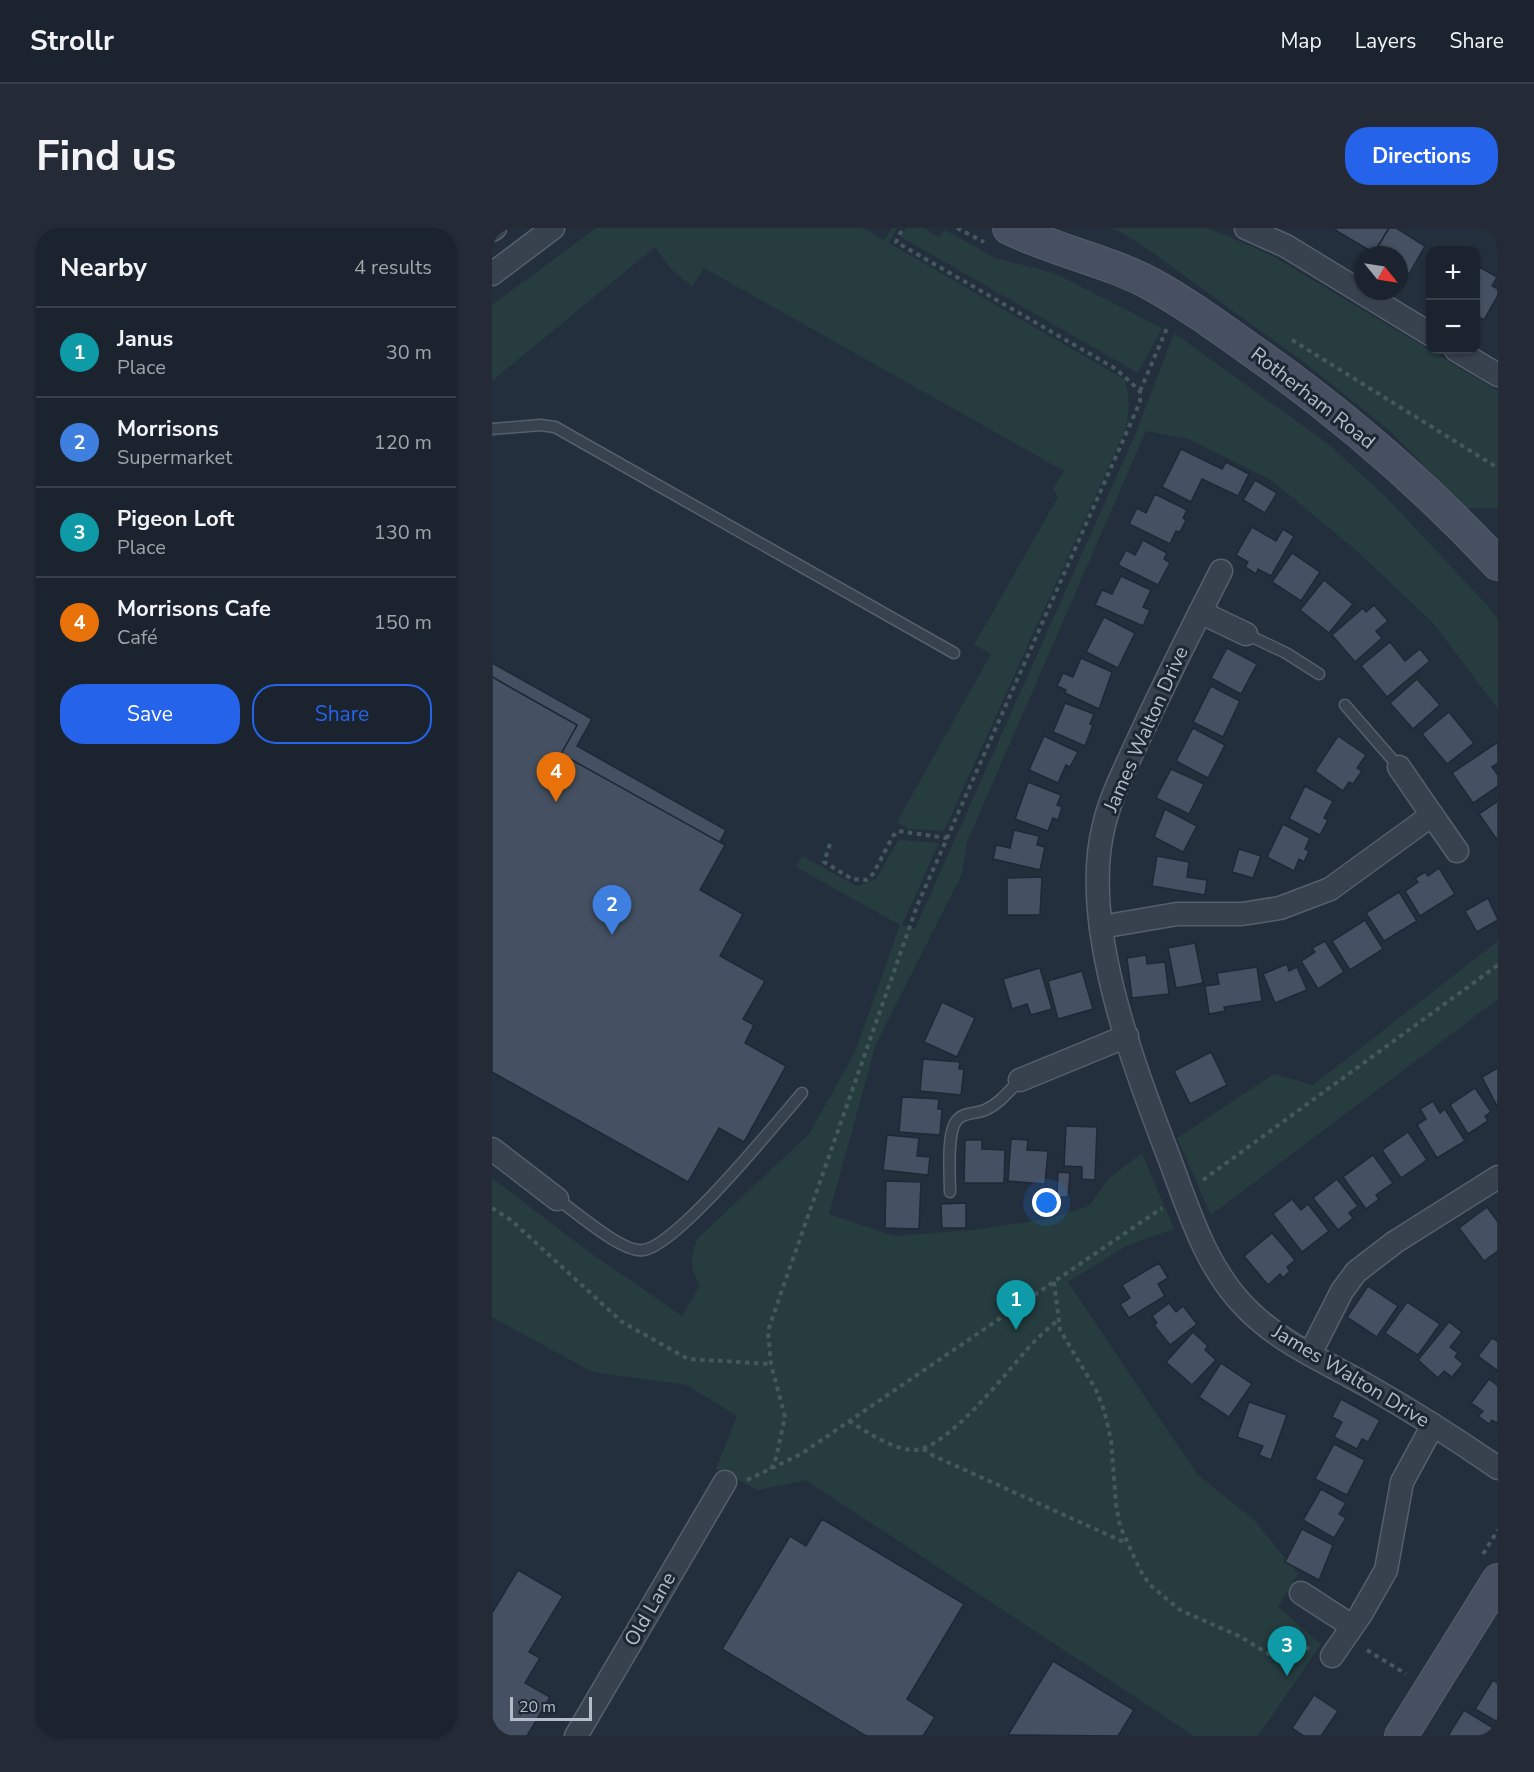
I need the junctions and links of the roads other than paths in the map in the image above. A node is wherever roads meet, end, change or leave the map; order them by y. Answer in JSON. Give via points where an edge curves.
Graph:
{"nodes":[{"id":1,"x":553,"y":228,"type":"edge"},
{"id":2,"x":1060,"y":228,"type":"edge"},
{"id":3,"x":1246,"y":228,"type":"edge"},
{"id":4,"x":998,"y":236,"type":"edge"},
{"id":5,"x":1291,"y":237,"type":"edge"},
{"id":6,"x":1105,"y":264,"type":"junction"},
{"id":7,"x":492,"y":274,"type":"edge"},
{"id":8,"x":1426,"y":331,"type":"edge"},
{"id":9,"x":1463,"y":354,"type":"edge"},
{"id":10,"x":1498,"y":375,"type":"edge"},
{"id":11,"x":492,"y":429,"type":"edge"},
{"id":12,"x":1495,"y":554,"type":"edge"},
{"id":13,"x":1221,"y":571,"type":"dead end"},
{"id":14,"x":1200,"y":612,"type":"junction"},
{"id":15,"x":1246,"y":634,"type":"joint"},
{"id":16,"x":954,"y":653,"type":"dead end"},
{"id":17,"x":1319,"y":674,"type":"dead end"},
{"id":18,"x":1345,"y":705,"type":"dead end"},
{"id":19,"x":1399,"y":767,"type":"joint"},
{"id":20,"x":1432,"y":815,"type":"junction"},
{"id":21,"x":1457,"y":852,"type":"dead end"},
{"id":22,"x":1101,"y":927,"type":"junction"},
{"id":23,"x":1127,"y":1036,"type":"junction"},
{"id":24,"x":1020,"y":1080,"type":"joint"},
{"id":25,"x":802,"y":1093,"type":"dead end"},
{"id":26,"x":492,"y":1149,"type":"edge"},
{"id":27,"x":1498,"y":1177,"type":"edge"},
{"id":28,"x":950,"y":1192,"type":"dead end"},
{"id":29,"x":557,"y":1198,"type":"joint"},
{"id":30,"x":1310,"y":1354,"type":"junction"},
{"id":31,"x":1433,"y":1425,"type":"junction"},
{"id":32,"x":1498,"y":1468,"type":"edge"},
{"id":33,"x":725,"y":1482,"type":"road end"},
{"id":34,"x":1498,"y":1580,"type":"edge"},
{"id":35,"x":1301,"y":1593,"type":"dead end"},
{"id":36,"x":1349,"y":1631,"type":"junction"},
{"id":37,"x":1332,"y":1656,"type":"road end"},
{"id":38,"x":576,"y":1736,"type":"edge"},
{"id":39,"x":1401,"y":1736,"type":"edge"}],
"edges":[{"from":1,"to":7,"type":"street"},
{"from":2,"to":6,"type":"main road","name":"Rotherham Road"},
{"from":3,"to":5,"type":"street"},
{"from":4,"to":6,"type":"main road","name":"Rotherham Road","via":[[1038,242]]},
{"from":5,"to":8,"type":"street"},
{"from":6,"to":12,"type":"main road","name":"Rotherham Road","via":[[1181,302],[1327,405]]},
{"from":9,"to":10,"type":"street"},
{"from":11,"to":16,"type":"lane","via":[[555,427]]},
{"from":13,"to":14,"type":"street","name":"James Walton Drive"},
{"from":14,"to":15,"type":"street"},
{"from":14,"to":22,"type":"street","name":"James Walton Drive","via":[[1119,782],[1103,826],[1098,874]]},
{"from":15,"to":17,"type":"lane"},
{"from":18,"to":19,"type":"lane"},
{"from":19,"to":20,"type":"street"},
{"from":20,"to":21,"type":"street"},
{"from":20,"to":22,"type":"street","via":[[1330,889],[1280,908],[1242,914],[1177,914]]},
{"from":22,"to":23,"type":"street","name":"James Walton Drive"},
{"from":23,"to":24,"type":"street"},
{"from":23,"to":30,"type":"street","name":"James Walton Drive","via":[[1150,1109],[1208,1259],[1246,1309],[1279,1338]]},
{"from":24,"to":28,"type":"lane","via":[[997,1103],[960,1117],[954,1124]]},
{"from":25,"to":29,"type":"lane","via":[[692,1215],[661,1241],[642,1250],[623,1246]]},
{"from":26,"to":29,"type":"street"},
{"from":27,"to":30,"type":"street","via":[[1395,1242],[1356,1272]]},
{"from":30,"to":31,"type":"street","name":"James Walton Drive"},
{"from":31,"to":32,"type":"street","name":"James Walton Drive"},
{"from":31,"to":36,"type":"street","via":[[1402,1482],[1386,1570]]},
{"from":33,"to":38,"type":"street","name":"Old Lane"},
{"from":34,"to":39,"type":"main road"},
{"from":35,"to":36,"type":"street"},
{"from":36,"to":37,"type":"street"}]}
